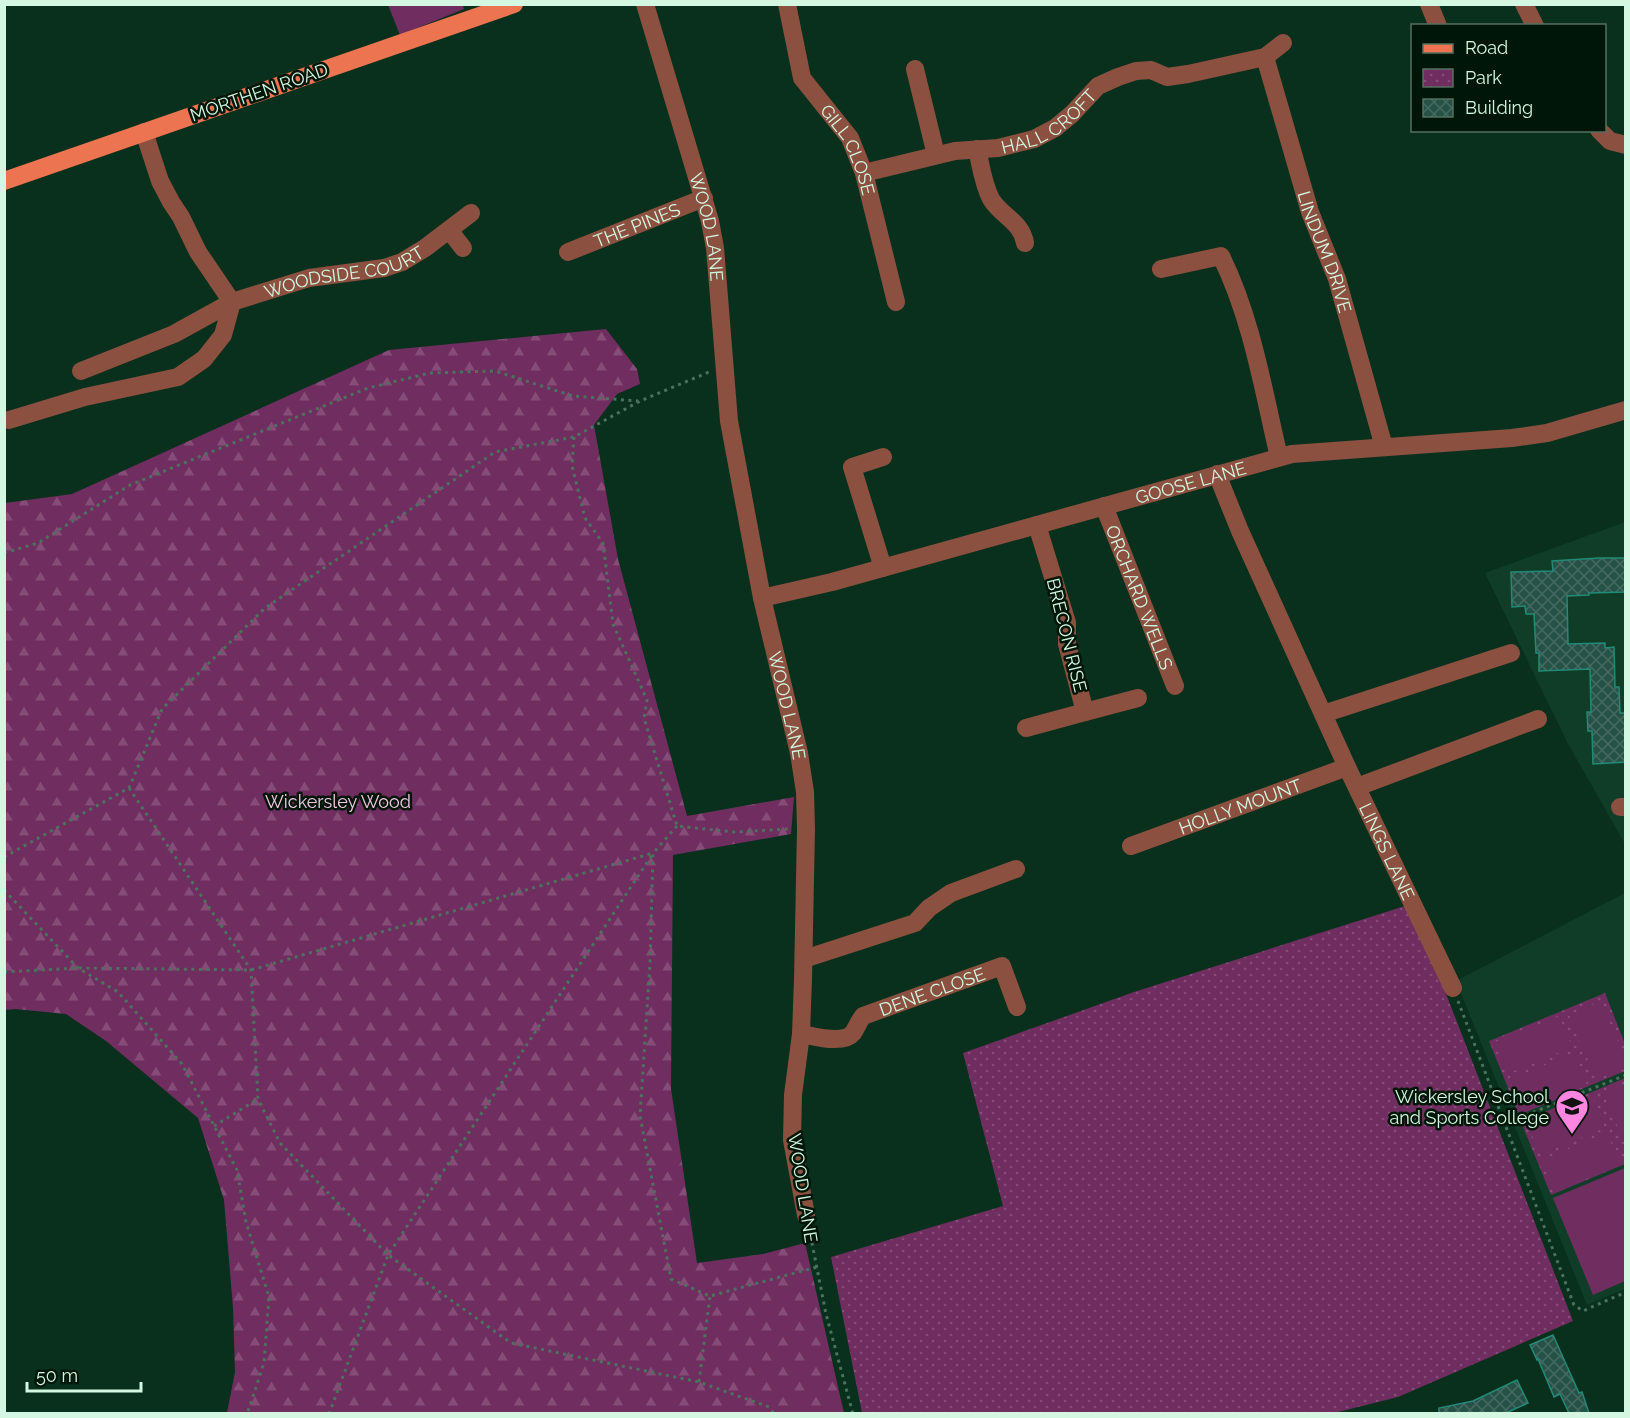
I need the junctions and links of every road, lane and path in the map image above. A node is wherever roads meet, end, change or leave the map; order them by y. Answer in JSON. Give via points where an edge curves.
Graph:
{"nodes":[{"id":1,"x":514,"y":4,"type":"edge"},
{"id":2,"x":645,"y":4,"type":"edge"},
{"id":3,"x":787,"y":4,"type":"edge"},
{"id":4,"x":1429,"y":4,"type":"edge"},
{"id":5,"x":1524,"y":4,"type":"edge"},
{"id":6,"x":1437,"y":24,"type":"edge"},
{"id":7,"x":1534,"y":24,"type":"edge"},
{"id":8,"x":1283,"y":43,"type":"dead end"},
{"id":9,"x":1265,"y":57,"type":"junction"},
{"id":10,"x":915,"y":69,"type":"dead end"},
{"id":11,"x":144,"y":132,"type":"junction"},
{"id":12,"x":1601,"y":132,"type":"edge"},
{"id":13,"x":1626,"y":144,"type":"edge"},
{"id":14,"x":977,"y":149,"type":"junction"},
{"id":15,"x":936,"y":155,"type":"junction"},
{"id":16,"x":864,"y":173,"type":"junction"},
{"id":17,"x":4,"y":181,"type":"edge"},
{"id":18,"x":704,"y":198,"type":"junction"},
{"id":19,"x":471,"y":213,"type":"dead end"},
{"id":20,"x":449,"y":230,"type":"junction"},
{"id":21,"x":1025,"y":243,"type":"dead end"},
{"id":22,"x":463,"y":248,"type":"dead end"},
{"id":23,"x":568,"y":252,"type":"dead end"},
{"id":24,"x":1161,"y":269,"type":"dead end"},
{"id":25,"x":232,"y":302,"type":"junction"},
{"id":26,"x":896,"y":302,"type":"dead end"},
{"id":27,"x":724,"y":366,"type":"junction"},
{"id":28,"x":81,"y":371,"type":"dead end"},
{"id":29,"x":640,"y":401,"type":"junction"},
{"id":30,"x":1626,"y":410,"type":"edge"},
{"id":31,"x":9,"y":420,"type":"dead end"},
{"id":32,"x":574,"y":436,"type":"junction"},
{"id":33,"x":1384,"y":447,"type":"junction"},
{"id":34,"x":883,"y":457,"type":"dead end"},
{"id":35,"x":1279,"y":457,"type":"junction"},
{"id":36,"x":1217,"y":474,"type":"junction"},
{"id":37,"x":1104,"y":506,"type":"junction"},
{"id":38,"x":1037,"y":525,"type":"junction"},
{"id":39,"x":4,"y":553,"type":"edge"},
{"id":40,"x":883,"y":568,"type":"junction"},
{"id":41,"x":762,"y":598,"type":"junction"},
{"id":42,"x":1511,"y":653,"type":"dead end"},
{"id":43,"x":1175,"y":686,"type":"dead end"},
{"id":44,"x":1138,"y":698,"type":"dead end"},
{"id":45,"x":1085,"y":712,"type":"junction"},
{"id":46,"x":1323,"y":714,"type":"junction"},
{"id":47,"x":1538,"y":719,"type":"dead end"},
{"id":48,"x":1026,"y":728,"type":"dead end"},
{"id":49,"x":1347,"y":766,"type":"junction"},
{"id":50,"x":1357,"y":787,"type":"junction"},
{"id":51,"x":129,"y":788,"type":"junction"},
{"id":52,"x":677,"y":826,"type":"junction"},
{"id":53,"x":806,"y":830,"type":"junction"},
{"id":54,"x":1131,"y":846,"type":"dead end"},
{"id":55,"x":653,"y":853,"type":"junction"},
{"id":56,"x":4,"y":857,"type":"edge"},
{"id":57,"x":1016,"y":869,"type":"dead end"},
{"id":58,"x":4,"y":891,"type":"edge"},
{"id":59,"x":804,"y":959,"type":"junction"},
{"id":60,"x":78,"y":968,"type":"junction"},
{"id":61,"x":251,"y":970,"type":"junction"},
{"id":62,"x":4,"y":972,"type":"edge"},
{"id":63,"x":1453,"y":988,"type":"joint"},
{"id":64,"x":1017,"y":1006,"type":"dead end"},
{"id":65,"x":801,"y":1034,"type":"junction"},
{"id":66,"x":1626,"y":1075,"type":"edge"},
{"id":67,"x":258,"y":1099,"type":"junction"},
{"id":68,"x":1519,"y":1118,"type":"dead end"},
{"id":69,"x":214,"y":1126,"type":"junction"},
{"id":70,"x":806,"y":1215,"type":"joint"},
{"id":71,"x":388,"y":1255,"type":"junction"},
{"id":72,"x":817,"y":1267,"type":"junction"},
{"id":73,"x":1626,"y":1292,"type":"edge"},
{"id":74,"x":710,"y":1296,"type":"junction"},
{"id":75,"x":699,"y":1382,"type":"junction"},
{"id":76,"x":247,"y":1413,"type":"edge"},
{"id":77,"x":329,"y":1413,"type":"edge"},
{"id":78,"x":774,"y":1413,"type":"edge"},
{"id":79,"x":852,"y":1413,"type":"edge"}],
"edges":[{"from":1,"to":11,"type":"main road","name":"MORTHEN ROAD"},
{"from":2,"to":18,"type":"street","name":"WOOD LANE"},
{"from":3,"to":16,"type":"street","name":"GILL CLOSE","via":[[802,78],[850,138]]},
{"from":4,"to":6,"type":"street"},
{"from":5,"to":7,"type":"street"},
{"from":8,"to":9,"type":"street"},
{"from":9,"to":14,"type":"street","name":"HALL CROFT","via":[[1167,77],[1151,70],[1136,71],[1098,86],[1072,114],[1034,139]]},
{"from":9,"to":33,"type":"street","name":"LINDUM DRIVE","via":[[1310,212],[1337,279]]},
{"from":10,"to":15,"type":"street"},
{"from":11,"to":17,"type":"main road","name":"MORTHEN ROAD"},
{"from":11,"to":25,"type":"street","via":[[160,182],[198,252]]},
{"from":12,"to":13,"type":"street","via":[[1610,141]]},
{"from":14,"to":15,"type":"street","name":"HALL CROFT"},
{"from":14,"to":21,"type":"street","via":[[990,198],[1013,220]]},
{"from":15,"to":16,"type":"street","name":"HALL CROFT"},
{"from":16,"to":26,"type":"street","name":"GILL CLOSE"},
{"from":18,"to":23,"type":"street","name":"THE PINES"},
{"from":18,"to":27,"type":"street","name":"WOOD LANE","via":[[715,248]]},
{"from":19,"to":20,"type":"street","name":"WOODSIDE COURT"},
{"from":20,"to":22,"type":"street"},
{"from":20,"to":25,"type":"street","name":"WOODSIDE COURT","via":[[402,262],[384,268],[309,278]]},
{"from":24,"to":35,"type":"street","via":[[1221,256],[1249,326]]},
{"from":25,"to":28,"type":"street","name":"WOODSIDE COURT","via":[[174,334]]},
{"from":25,"to":31,"type":"street","via":[[223,335],[204,359],[178,377],[85,397]]},
{"from":27,"to":29,"type":"path"},
{"from":27,"to":41,"type":"street","name":"WOOD LANE","via":[[729,422]]},
{"from":29,"to":32,"type":"path"},
{"from":29,"to":39,"type":"path","via":[[573,396],[495,371],[430,373],[368,388],[130,485],[38,543]]},
{"from":30,"to":33,"type":"street","name":"GOOSE LANE","via":[[1547,433]]},
{"from":32,"to":51,"type":"path","via":[[495,452],[265,608],[162,709]]},
{"from":32,"to":52,"type":"path","via":[[572,466],[585,518],[603,543],[613,624],[647,700],[644,718]]},
{"from":33,"to":35,"type":"street","name":"GOOSE LANE"},
{"from":34,"to":40,"type":"street","via":[[852,466]]},
{"from":35,"to":36,"type":"street","name":"GOOSE LANE"},
{"from":36,"to":37,"type":"street","name":"GOOSE LANE"},
{"from":36,"to":46,"type":"street","name":"LINGS LANE"},
{"from":37,"to":38,"type":"street","name":"GOOSE LANE"},
{"from":37,"to":43,"type":"street","name":"ORCHARD WELLS"},
{"from":38,"to":40,"type":"street","name":"GOOSE LANE"},
{"from":38,"to":45,"type":"street","name":"BRECON RISE","via":[[1067,623],[1067,644]]},
{"from":40,"to":41,"type":"street","name":"GOOSE LANE"},
{"from":41,"to":53,"type":"street","name":"WOOD LANE","via":[[799,753]]},
{"from":42,"to":46,"type":"street"},
{"from":44,"to":45,"type":"street","name":"BRECON RISE"},
{"from":45,"to":48,"type":"street","name":"BRECON RISE"},
{"from":46,"to":49,"type":"street","name":"LINGS LANE"},
{"from":47,"to":50,"type":"street"},
{"from":49,"to":50,"type":"street","name":"LINGS LANE"},
{"from":49,"to":54,"type":"street","name":"HOLLY MOUNT"},
{"from":50,"to":63,"type":"street","name":"LINGS LANE"},
{"from":51,"to":56,"type":"path"},
{"from":51,"to":61,"type":"path"},
{"from":52,"to":53,"type":"path","via":[[734,832]]},
{"from":52,"to":55,"type":"path"},
{"from":53,"to":59,"type":"street","name":"WOOD LANE"},
{"from":55,"to":61,"type":"path"},
{"from":55,"to":71,"type":"path"},
{"from":55,"to":74,"type":"path","via":[[640,1116],[671,1279]]},
{"from":57,"to":59,"type":"street","via":[[951,893],[915,923]]},
{"from":58,"to":60,"type":"path"},
{"from":59,"to":65,"type":"street","name":"WOOD LANE"},
{"from":60,"to":61,"type":"path"},
{"from":60,"to":62,"type":"path"},
{"from":60,"to":69,"type":"path","via":[[118,992],[182,1064]]},
{"from":61,"to":67,"type":"path"},
{"from":63,"to":73,"type":"path","via":[[1574,1305],[1583,1311]]},
{"from":64,"to":65,"type":"street","name":"DENE CLOSE","via":[[1002,966],[863,1016],[848,1037]]},
{"from":65,"to":70,"type":"street","name":"WOOD LANE","via":[[792,1140]]},
{"from":66,"to":68,"type":"path"},
{"from":67,"to":69,"type":"path"},
{"from":67,"to":71,"type":"path","via":[[280,1143]]},
{"from":69,"to":76,"type":"path","via":[[237,1170],[246,1222],[269,1297],[264,1363]]},
{"from":70,"to":72,"type":"path","name":"WOOD LANE"},
{"from":71,"to":75,"type":"path","via":[[512,1343]]},
{"from":71,"to":77,"type":"path"},
{"from":72,"to":74,"type":"path"},
{"from":72,"to":79,"type":"path","name":"WOOD LANE"},
{"from":74,"to":75,"type":"path"},
{"from":75,"to":78,"type":"path","via":[[769,1407]]}]}
